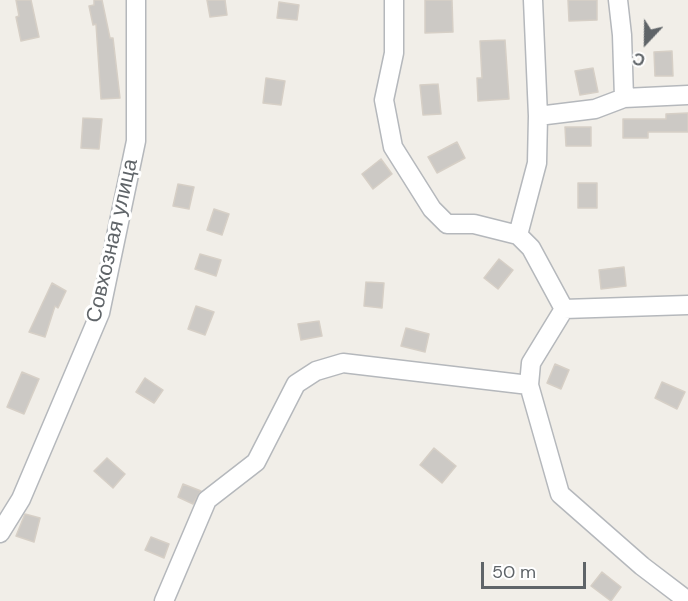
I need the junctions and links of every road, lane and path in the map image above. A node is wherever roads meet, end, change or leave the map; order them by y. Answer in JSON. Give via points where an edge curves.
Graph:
{"nodes":[{"id":1,"x":136,"y":0,"type":"edge"},
{"id":2,"x":394,"y":0,"type":"edge"},
{"id":3,"x":533,"y":0,"type":"edge"},
{"id":4,"x":618,"y":0,"type":"edge"},
{"id":5,"x":688,"y":95,"type":"edge"},
{"id":6,"x":624,"y":98,"type":"junction"},
{"id":7,"x":538,"y":116,"type":"junction"},
{"id":8,"x":518,"y":235,"type":"junction"},
{"id":9,"x":688,"y":305,"type":"edge"},
{"id":10,"x":564,"y":309,"type":"junction"},
{"id":11,"x":529,"y":385,"type":"junction"},
{"id":12,"x":0,"y":533,"type":"edge"},
{"id":13,"x":164,"y":601,"type":"edge"},
{"id":14,"x":688,"y":601,"type":"edge"}],
"edges":[{"from":1,"to":12,"type":"street","name":"Совхозная улица","via":[[136,141],[100,313],[21,499]]},
{"from":2,"to":8,"type":"street","via":[[394,53],[384,100],[393,147],[432,210],[447,224],[474,224]]},
{"from":3,"to":7,"type":"street"},
{"from":4,"to":6,"type":"street"},
{"from":5,"to":6,"type":"street"},
{"from":6,"to":7,"type":"street","via":[[595,109]]},
{"from":7,"to":8,"type":"street","via":[[537,163]]},
{"from":8,"to":10,"type":"street","via":[[531,248]]},
{"from":9,"to":10,"type":"street"},
{"from":10,"to":11,"type":"street","via":[[531,363]]},
{"from":11,"to":13,"type":"street","via":[[343,363],[316,372],[296,384],[256,462],[207,500]]},
{"from":11,"to":14,"type":"street","via":[[560,494]]}]}
